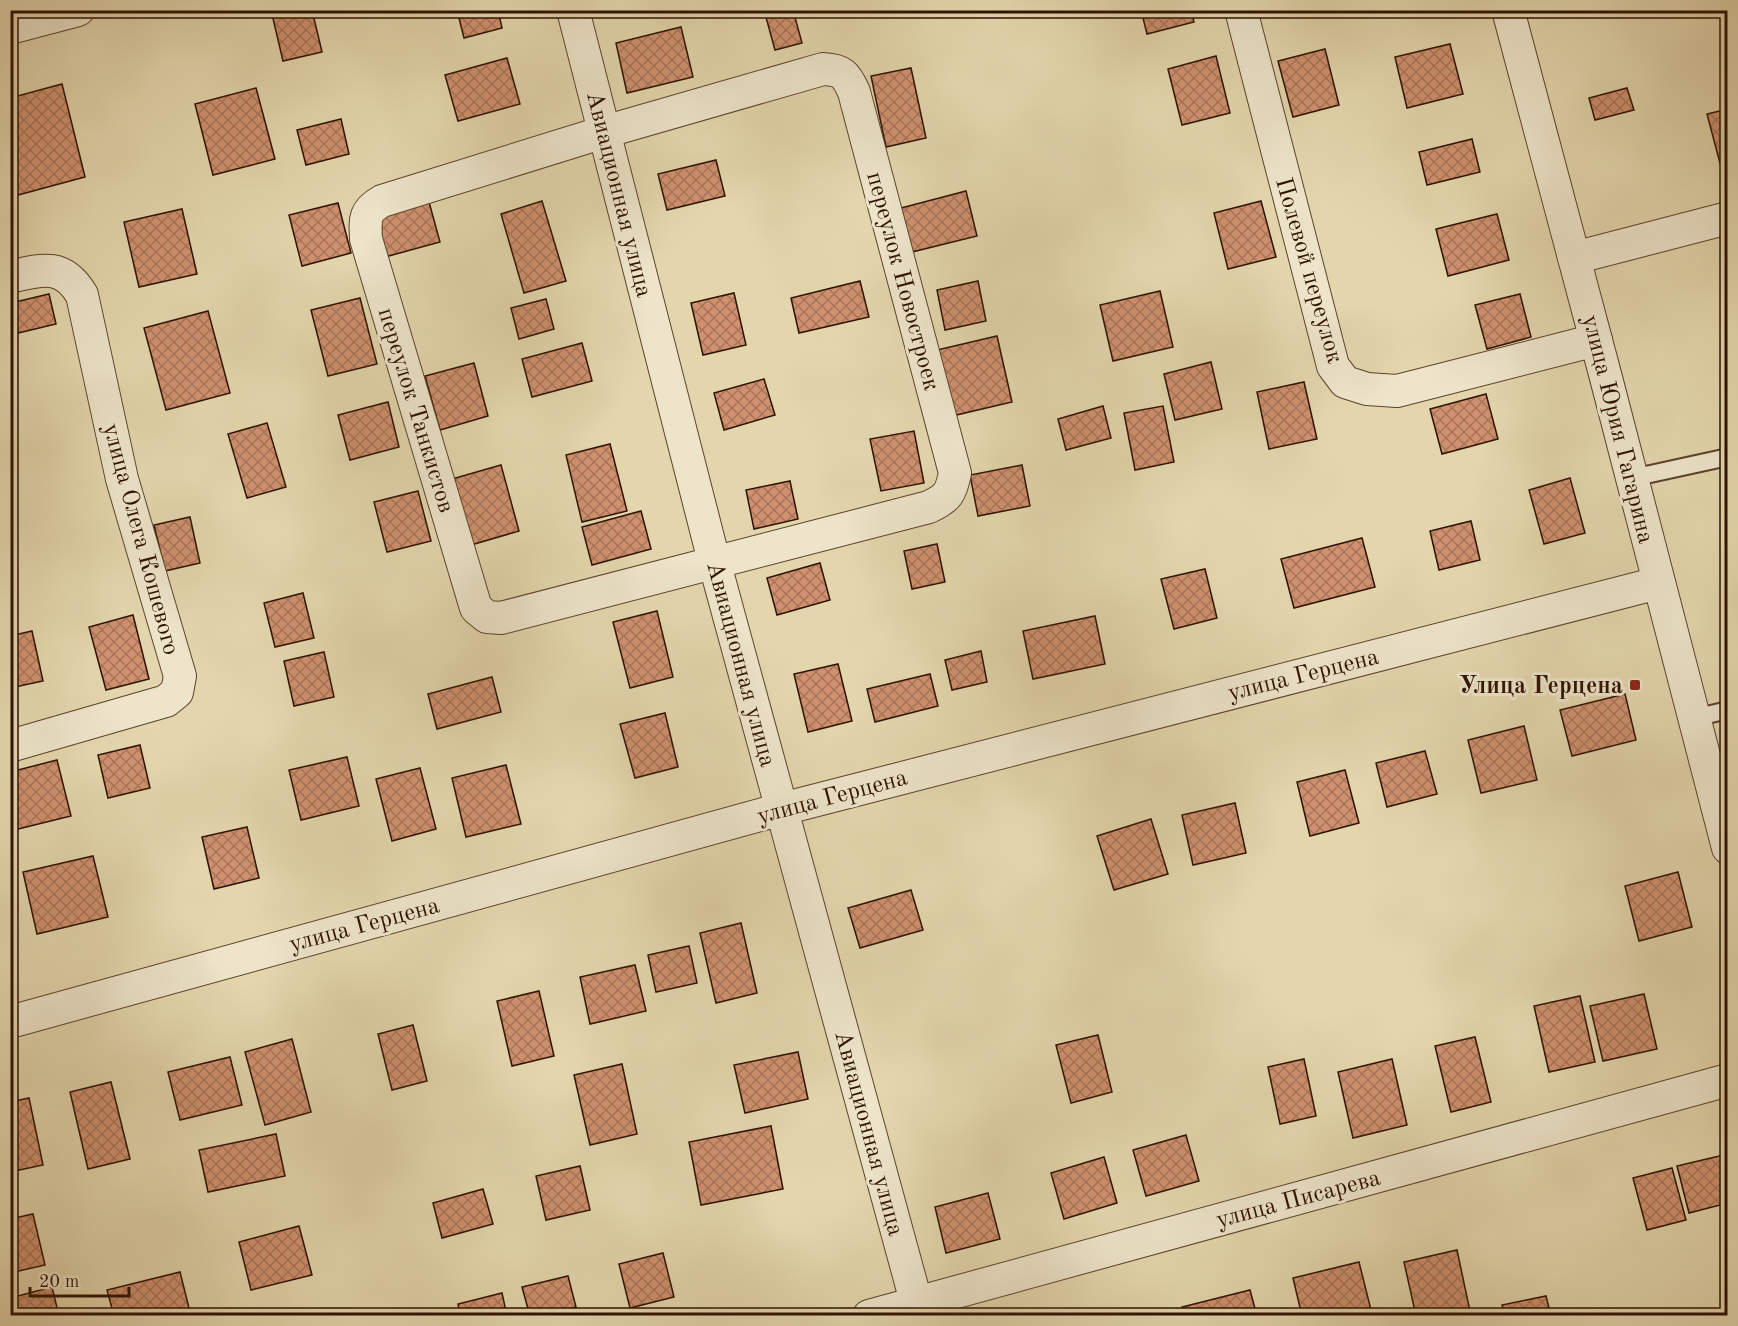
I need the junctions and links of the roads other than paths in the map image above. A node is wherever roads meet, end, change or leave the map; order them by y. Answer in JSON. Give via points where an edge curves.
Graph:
{"nodes":[{"id":1,"x":78,"y":10,"type":"edge"},
{"id":2,"x":573,"y":10,"type":"edge"},
{"id":3,"x":1241,"y":10,"type":"edge"},
{"id":4,"x":1508,"y":10,"type":"edge"},
{"id":5,"x":10,"y":28,"type":"edge"},
{"id":6,"x":603,"y":132,"type":"junction"},
{"id":7,"x":1728,"y":218,"type":"edge"},
{"id":8,"x":1574,"y":258,"type":"junction"},
{"id":9,"x":10,"y":277,"type":"edge"},
{"id":10,"x":1596,"y":340,"type":"junction"},
{"id":11,"x":1728,"y":457,"type":"edge"},
{"id":12,"x":1632,"y":478,"type":"junction"},
{"id":13,"x":714,"y":561,"type":"junction"},
{"id":14,"x":1658,"y":583,"type":"junction"},
{"id":15,"x":1728,"y":710,"type":"edge"},
{"id":16,"x":1694,"y":718,"type":"junction"},
{"id":17,"x":10,"y":746,"type":"edge"},
{"id":18,"x":782,"y":808,"type":"junction"},
{"id":19,"x":1728,"y":848,"type":"edge"},
{"id":20,"x":10,"y":1022,"type":"edge"},
{"id":21,"x":1728,"y":1080,"type":"edge"},
{"id":22,"x":918,"y":1309,"type":"edge"},
{"id":23,"x":869,"y":1316,"type":"edge"}],
"edges":[{"from":1,"to":5,"type":"street"},
{"from":2,"to":6,"type":"street","name":"Авиационная улица"},
{"from":3,"to":10,"type":"street","name":"Полевой переулок","via":[[1333,366],[1345,382],[1367,389],[1397,391]]},
{"from":4,"to":8,"type":"street","name":"улица Юрия Гагарина"},
{"from":6,"to":13,"type":"street","name":"Авиационная улица"},
{"from":6,"to":13,"type":"street","name":"переулок Танкистов","via":[[382,201],[371,207],[365,220],[366,239],[476,608],[487,617],[501,618]]},
{"from":6,"to":13,"type":"street","name":"переулок Новостроек","via":[[823,69],[838,70],[849,80],[955,473],[944,500],[928,507]]},
{"from":7,"to":8,"type":"street"},
{"from":8,"to":10,"type":"street","name":"улица Юрия Гагарина"},
{"from":9,"to":17,"type":"street","name":"улица Олега Кошевого","via":[[42,270],[58,272],[74,281],[82,295],[122,479],[180,676],[177,692],[166,701]]},
{"from":10,"to":12,"type":"street","name":"улица Юрия Гагарина"},
{"from":11,"to":12,"type":"lane"},
{"from":12,"to":14,"type":"street","name":"улица Юрия Гагарина"},
{"from":13,"to":18,"type":"street","name":"Авиационная улица"},
{"from":14,"to":16,"type":"street","name":"улица Юрия Гагарина"},
{"from":14,"to":18,"type":"street","name":"улица Герцена"},
{"from":15,"to":16,"type":"lane"},
{"from":16,"to":19,"type":"street","name":"улица Юрия Гагарина"},
{"from":18,"to":20,"type":"street","name":"улица Герцена"},
{"from":18,"to":22,"type":"street","name":"Авиационная улица"},
{"from":21,"to":22,"type":"street","name":"улица Писарева"},
{"from":22,"to":23,"type":"street","name":"улица Писарева"}]}
